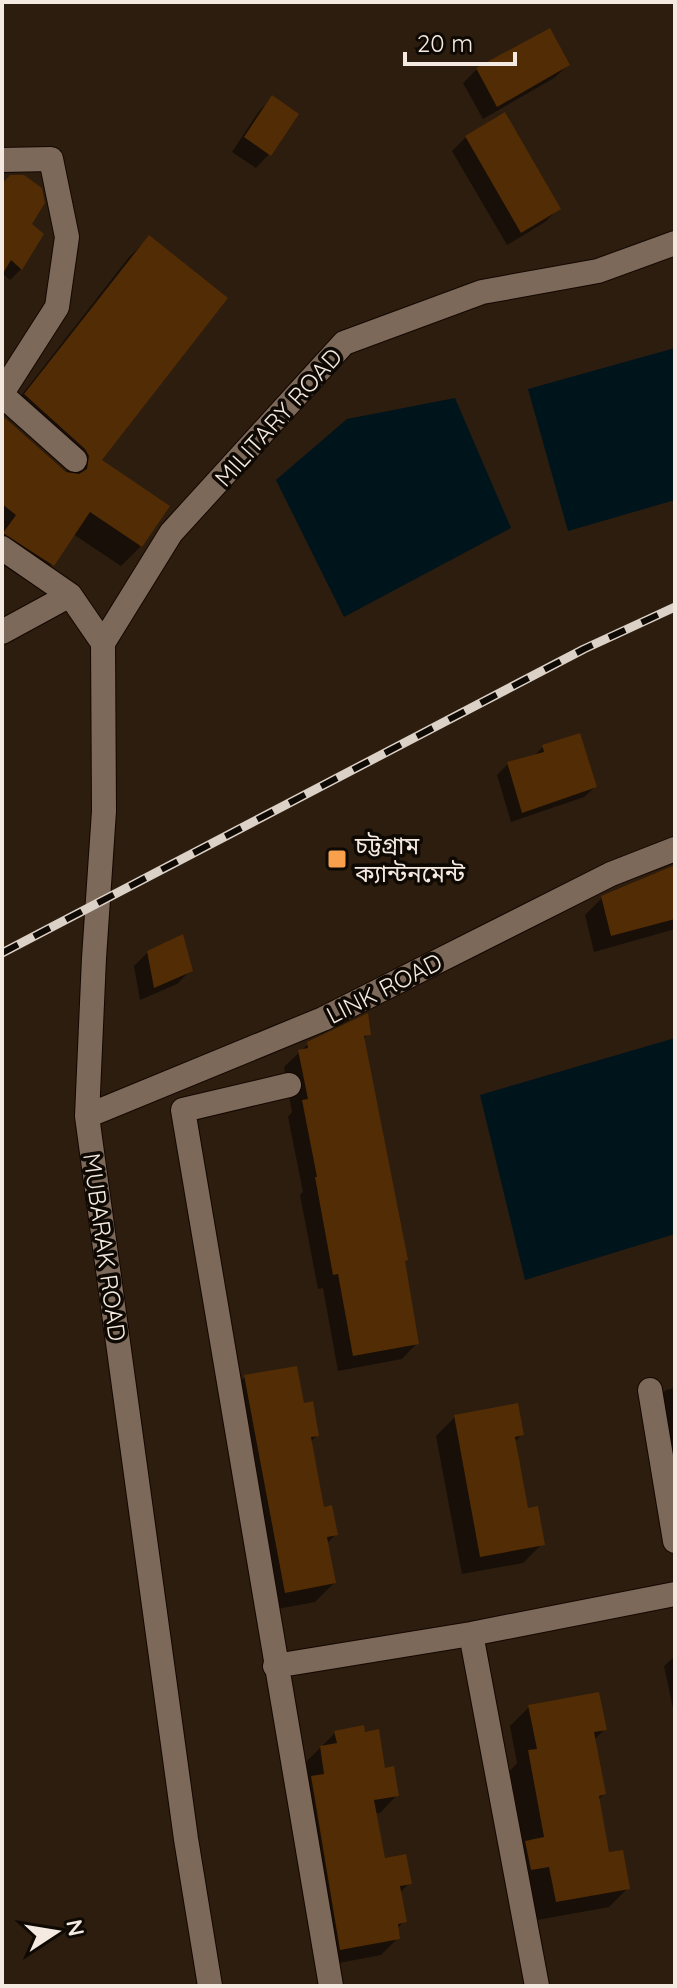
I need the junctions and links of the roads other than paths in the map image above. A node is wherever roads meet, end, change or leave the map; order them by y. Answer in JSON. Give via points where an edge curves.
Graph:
{"nodes":[{"id":1,"x":2,"y":160,"type":"edge"},
{"id":2,"x":675,"y":243,"type":"edge"},
{"id":3,"x":2,"y":394,"type":"edge"},
{"id":4,"x":75,"y":460,"type":"dead end"},
{"id":5,"x":2,"y":548,"type":"edge"},
{"id":6,"x":70,"y":595,"type":"junction"},
{"id":7,"x":2,"y":632,"type":"edge"},
{"id":8,"x":103,"y":643,"type":"junction"},
{"id":9,"x":675,"y":849,"type":"edge"},
{"id":10,"x":289,"y":1085,"type":"dead end"},
{"id":11,"x":87,"y":1116,"type":"junction"},
{"id":12,"x":650,"y":1390,"type":"dead end"},
{"id":13,"x":675,"y":1541,"type":"edge"},
{"id":14,"x":675,"y":1594,"type":"edge"},
{"id":15,"x":471,"y":1634,"type":"junction"},
{"id":16,"x":275,"y":1666,"type":"junction"},
{"id":17,"x":210,"y":1986,"type":"edge"},
{"id":18,"x":331,"y":1986,"type":"edge"},
{"id":19,"x":537,"y":1986,"type":"edge"}],
"edges":[{"from":1,"to":3,"type":"street","via":[[51,159],[67,237],[57,307]]},
{"from":2,"to":8,"type":"street","name":"MILITARY ROAD","via":[[598,271],[482,292],[344,343],[171,533]]},
{"from":3,"to":4,"type":"street"},
{"from":5,"to":6,"type":"street"},
{"from":6,"to":7,"type":"street"},
{"from":6,"to":8,"type":"street"},
{"from":8,"to":11,"type":"street","name":"MUBARAK ROAD","via":[[104,811]]},
{"from":9,"to":11,"type":"street","name":"LINK ROAD","via":[[611,874],[323,1019]]},
{"from":10,"to":16,"type":"street","via":[[183,1110]]},
{"from":11,"to":17,"type":"street","name":"MUBARAK ROAD"},
{"from":12,"to":13,"type":"street"},
{"from":14,"to":15,"type":"street"},
{"from":15,"to":16,"type":"street"},
{"from":15,"to":19,"type":"street"},
{"from":16,"to":18,"type":"street"}]}
